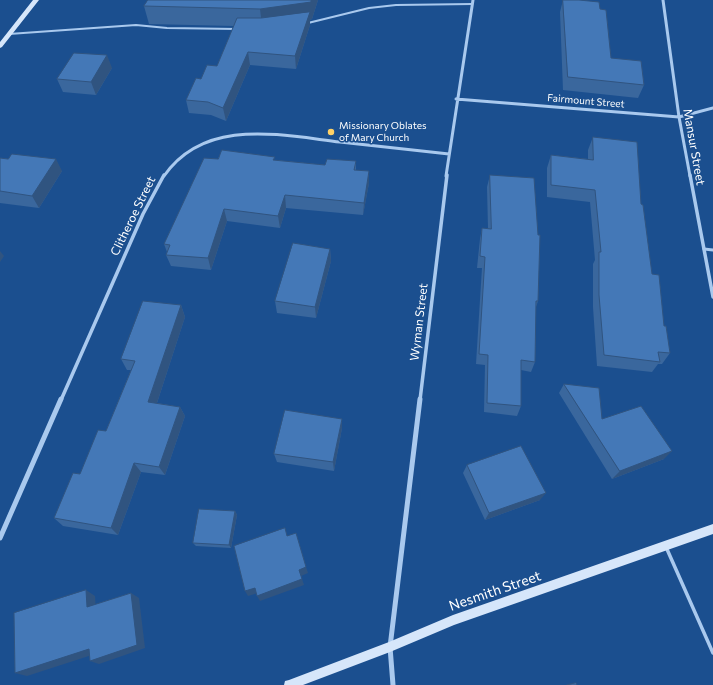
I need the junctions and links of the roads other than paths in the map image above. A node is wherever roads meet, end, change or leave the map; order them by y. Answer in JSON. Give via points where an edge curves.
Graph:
{"nodes":[{"id":1,"x":36,"y":0,"type":"edge"},
{"id":2,"x":473,"y":0,"type":"edge"},
{"id":3,"x":663,"y":0,"type":"edge"},
{"id":4,"x":472,"y":4,"type":"junction"},
{"id":5,"x":305,"y":23,"type":"edge"},
{"id":6,"x":239,"y":29,"type":"edge"},
{"id":7,"x":9,"y":34,"type":"junction"},
{"id":8,"x":0,"y":46,"type":"edge"},
{"id":9,"x":456,"y":99,"type":"junction"},
{"id":10,"x":713,"y":108,"type":"edge"},
{"id":11,"x":679,"y":117,"type":"junction"},
{"id":12,"x":449,"y":154,"type":"junction"},
{"id":13,"x":704,"y":249,"type":"junction"},
{"id":14,"x":713,"y":250,"type":"edge"},
{"id":15,"x":713,"y":297,"type":"edge"},
{"id":16,"x":713,"y":529,"type":"edge"},
{"id":17,"x":0,"y":538,"type":"edge"},
{"id":18,"x":665,"y":546,"type":"junction"},
{"id":19,"x":390,"y":646,"type":"junction"},
{"id":20,"x":713,"y":654,"type":"edge"},
{"id":21,"x":289,"y":685,"type":"edge"},
{"id":22,"x":393,"y":685,"type":"edge"}],
"edges":[{"from":1,"to":7,"type":"main road"},
{"from":2,"to":4,"type":"street","name":"Wyman Street"},
{"from":3,"to":11,"type":"street","name":"Mansur Street"},
{"from":4,"to":5,"type":"lane","via":[[369,8]]},
{"from":4,"to":9,"type":"street","name":"Wyman Street"},
{"from":6,"to":7,"type":"lane","via":[[136,26]]},
{"from":7,"to":8,"type":"main road"},
{"from":9,"to":11,"type":"street","name":"Fairmount Street"},
{"from":9,"to":12,"type":"street","name":"Wyman Street"},
{"from":10,"to":11,"type":"street","name":"Fairmount Street"},
{"from":11,"to":13,"type":"street","name":"Mansur Street"},
{"from":12,"to":17,"type":"street","name":"Clitheroe Street","via":[[249,134],[205,143],[187,152],[169,168],[143,214]]},
{"from":12,"to":19,"type":"street","name":"Wyman Street"},
{"from":13,"to":14,"type":"lane"},
{"from":13,"to":15,"type":"street","name":"Mansur Street"},
{"from":16,"to":18,"type":"main road","name":"Nesmith Street"},
{"from":18,"to":19,"type":"main road","name":"Nesmith Street","via":[[454,620]]},
{"from":18,"to":20,"type":"lane"},
{"from":19,"to":21,"type":"main road","name":"Nesmith Street"},
{"from":19,"to":22,"type":"street","name":"Wyman Street"}]}
